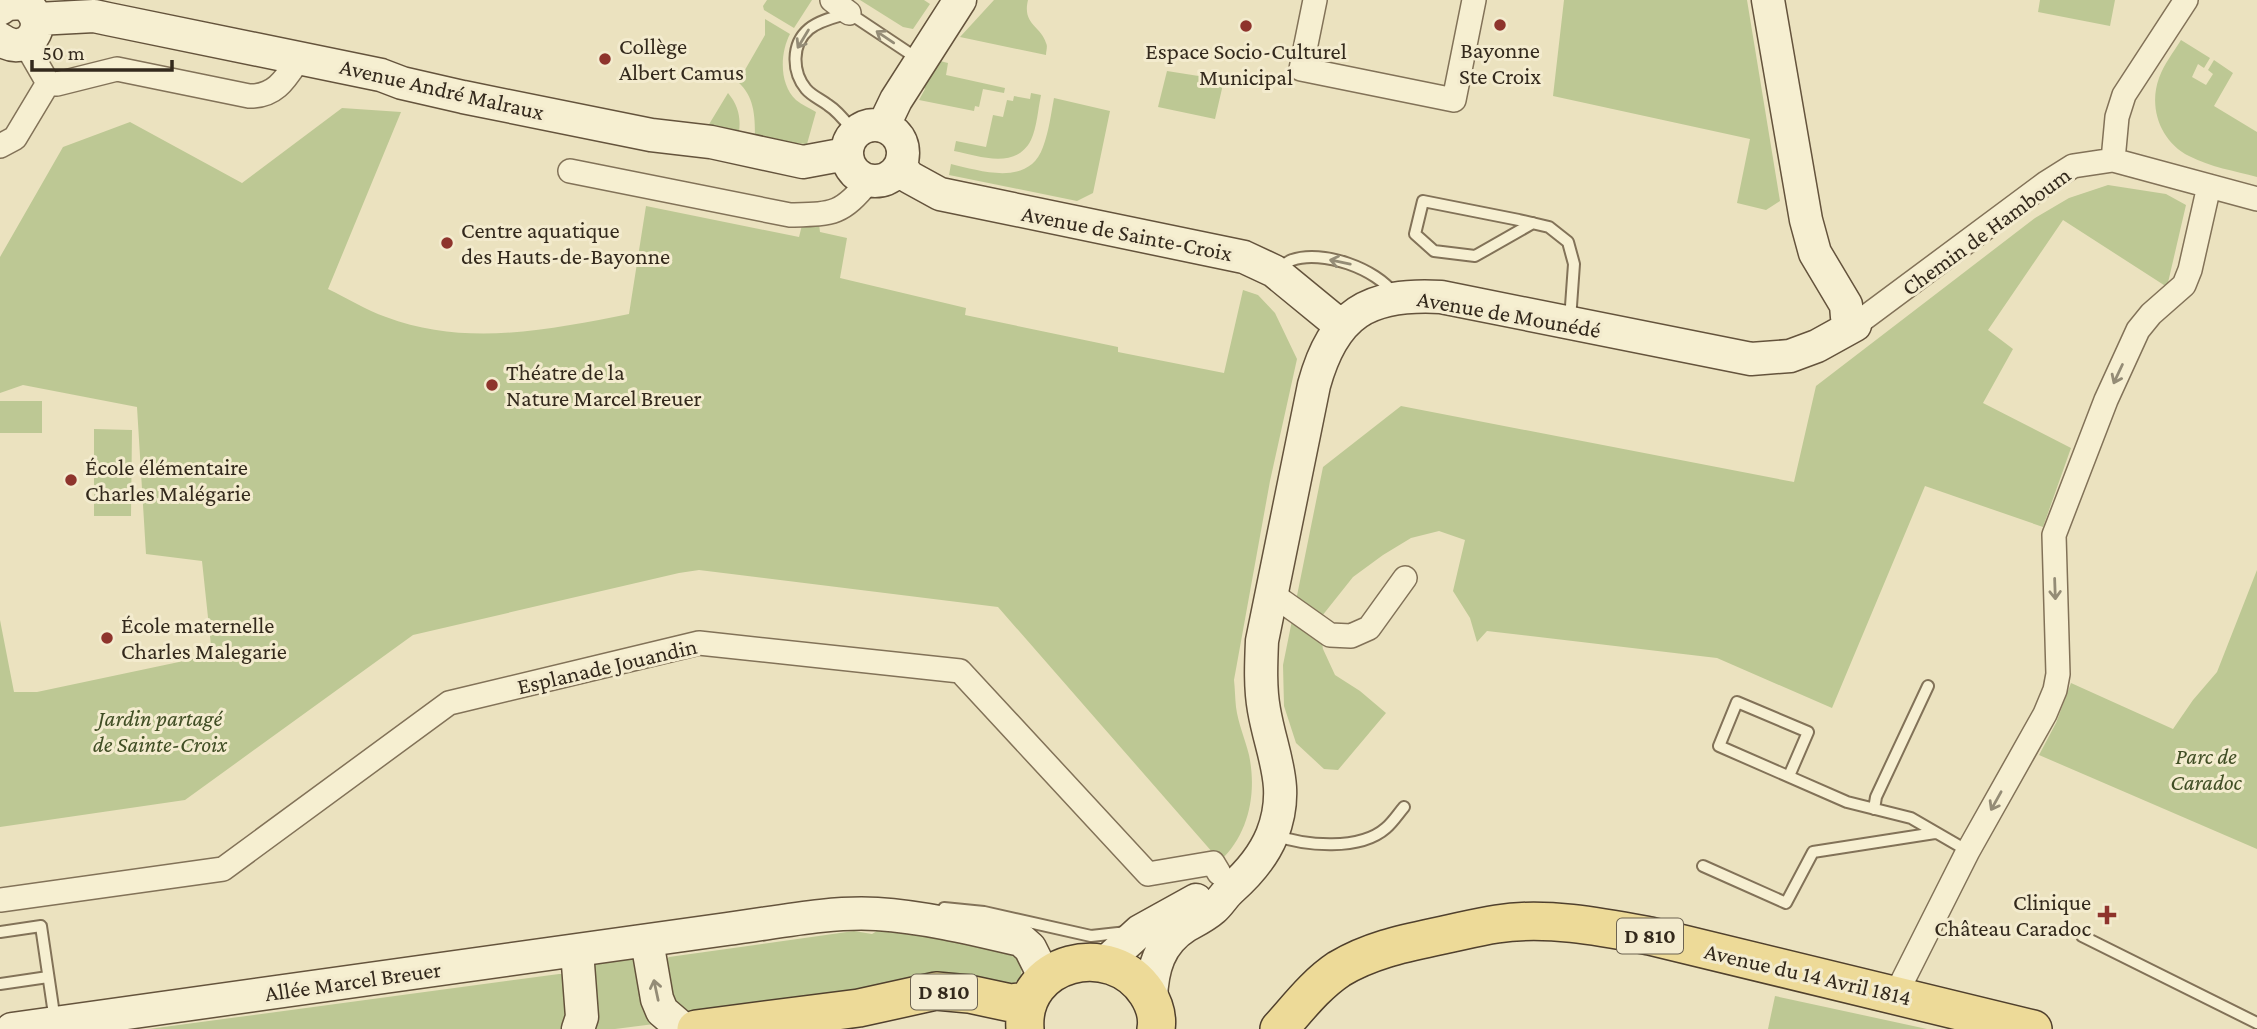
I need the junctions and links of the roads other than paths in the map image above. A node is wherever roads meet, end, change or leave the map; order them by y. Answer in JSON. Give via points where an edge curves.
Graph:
{"nodes":[{"id":1,"x":960,"y":0,"type":"edge"},
{"id":2,"x":1315,"y":0,"type":"edge"},
{"id":3,"x":1474,"y":0,"type":"edge"},
{"id":4,"x":1768,"y":0,"type":"edge"},
{"id":5,"x":2186,"y":0,"type":"edge"},
{"id":6,"x":841,"y":6,"type":"edge"},
{"id":7,"x":16,"y":19,"type":"edge"},
{"id":8,"x":300,"y":57,"type":"junction"},
{"id":9,"x":921,"y":60,"type":"junction"},
{"id":10,"x":48,"y":83,"type":"junction"},
{"id":11,"x":861,"y":137,"type":"junction"},
{"id":12,"x":0,"y":146,"type":"edge"},
{"id":13,"x":2113,"y":160,"type":"junction"},
{"id":14,"x":900,"y":166,"type":"junction"},
{"id":15,"x":570,"y":171,"type":"dead end"},
{"id":16,"x":869,"y":181,"type":"junction"},
{"id":17,"x":2208,"y":186,"type":"junction"},
{"id":18,"x":2257,"y":199,"type":"edge"},
{"id":19,"x":1533,"y":223,"type":"junction"},
{"id":20,"x":1274,"y":271,"type":"junction"},
{"id":21,"x":1396,"y":296,"type":"junction"},
{"id":22,"x":1570,"y":324,"type":"junction"},
{"id":23,"x":1855,"y":325,"type":"junction"},
{"id":24,"x":1342,"y":326,"type":"junction"},
{"id":25,"x":1405,"y":578,"type":"dead end"},
{"id":26,"x":1272,"y":594,"type":"junction"},
{"id":27,"x":1928,"y":686,"type":"dead end"},
{"id":28,"x":1788,"y":776,"type":"junction"},
{"id":29,"x":1404,"y":807,"type":"dead end"},
{"id":30,"x":1874,"y":809,"type":"junction"},
{"id":31,"x":1935,"y":833,"type":"junction"},
{"id":32,"x":1273,"y":834,"type":"junction"},
{"id":33,"x":1968,"y":851,"type":"junction"},
{"id":34,"x":1703,"y":866,"type":"dead end"},
{"id":35,"x":1225,"y":881,"type":"junction"},
{"id":36,"x":0,"y":900,"type":"edge"},
{"id":37,"x":905,"y":905,"type":"dead end"},
{"id":38,"x":931,"y":907,"type":"dead end"},
{"id":39,"x":875,"y":914,"type":"junction"},
{"id":40,"x":1183,"y":928,"type":"junction"},
{"id":41,"x":1140,"y":931,"type":"junction"},
{"id":42,"x":0,"y":932,"type":"edge"},
{"id":43,"x":2082,"y":936,"type":"dead end"},
{"id":44,"x":648,"y":941,"type":"junction"},
{"id":45,"x":577,"y":951,"type":"junction"},
{"id":46,"x":1106,"y":962,"type":"junction"},
{"id":47,"x":48,"y":977,"type":"junction"},
{"id":48,"x":0,"y":984,"type":"edge"},
{"id":49,"x":1896,"y":994,"type":"junction"},
{"id":50,"x":1033,"y":1003,"type":"edge"},
{"id":51,"x":859,"y":1008,"type":"junction"},
{"id":52,"x":1159,"y":1020,"type":"edge"},
{"id":53,"x":131,"y":1021,"type":"edge"},
{"id":54,"x":2257,"y":1023,"type":"edge"},
{"id":55,"x":56,"y":1025,"type":"edge"},
{"id":56,"x":12,"y":1029,"type":"edge"},
{"id":57,"x":578,"y":1029,"type":"edge"},
{"id":58,"x":683,"y":1029,"type":"edge"},
{"id":59,"x":696,"y":1029,"type":"edge"},
{"id":60,"x":1002,"y":1029,"type":"edge"},
{"id":61,"x":1279,"y":1029,"type":"edge"},
{"id":62,"x":2033,"y":1029,"type":"edge"}],
"edges":[{"from":1,"to":9,"type":"street"},
{"from":2,"to":3,"type":"street","via":[[1301,69],[1454,100]]},
{"from":4,"to":23,"type":"street","via":[[1806,220],[1815,253]]},
{"from":5,"to":13,"type":"street","via":[[2124,95]]},
{"from":9,"to":6,"type":"lane","one_way":true},
{"from":6,"to":11,"type":"lane","one_way":true,"via":[[800,40],[795,65],[807,90]]},
{"from":7,"to":8,"type":"street","name":"Avenue André Malraux","via":[[94,16]]},
{"from":7,"to":10,"type":"street"},
{"from":8,"to":10,"type":"street","via":[[285,80],[261,97],[117,69]]},
{"from":8,"to":11,"type":"street","name":"Avenue André Malraux","via":[[463,97],[803,162]]},
{"from":9,"to":11,"type":"street","via":[[896,100]]},
{"from":10,"to":12,"type":"street","via":[[15,138]]},
{"from":11,"to":14,"type":"street","via":[[899,137]]},
{"from":11,"to":16,"type":"street","via":[[848,163],[853,172]]},
{"from":13,"to":17,"type":"street"},
{"from":13,"to":23,"type":"street","name":"Chemin de Hamboum","via":[[2073,166],[2046,183]]},
{"from":14,"to":16,"type":"street","via":[[887,178]]},
{"from":14,"to":20,"type":"street","name":"Avenue de Sainte-Croix","via":[[909,177],[940,194],[1244,257]]},
{"from":15,"to":16,"type":"street","via":[[790,215],[838,210]]},
{"from":17,"to":18,"type":"street"},
{"from":17,"to":33,"type":"street","one_way":true,"via":[[2184,285],[2138,330],[2053,535],[2056,690]]},
{"from":19,"to":19,"type":"lane","via":[[1475,256],[1434,251],[1415,234],[1423,201]]},
{"from":19,"to":22,"type":"lane","via":[[1549,227],[1568,242],[1574,264]]},
{"from":21,"to":20,"type":"lane","one_way":true,"via":[[1376,275],[1331,260],[1293,259]]},
{"from":20,"to":24,"type":"street","name":"Avenue de Sainte-Croix"},
{"from":21,"to":22,"type":"street","name":"Avenue de Mounédé","via":[[1441,297]]},
{"from":21,"to":24,"type":"street","name":"Avenue de Mounédé","via":[[1367,307]]},
{"from":22,"to":23,"type":"street","name":"Avenue de Mounédé","via":[[1751,359],[1790,356]]},
{"from":24,"to":26,"type":"street","name":"Avenue de Mounédé","via":[[1327,346],[1314,385]]},
{"from":25,"to":26,"type":"street","via":[[1370,628],[1351,636],[1330,635]]},
{"from":26,"to":32,"type":"street","name":"Avenue de Mounédé","via":[[1261,664],[1264,710],[1282,781]]},
{"from":27,"to":30,"type":"lane"},
{"from":28,"to":28,"type":"lane","via":[[1719,746],[1737,702],[1808,732]]},
{"from":28,"to":30,"type":"lane"},
{"from":29,"to":32,"type":"lane","via":[[1384,830],[1340,844],[1306,844]]},
{"from":30,"to":31,"type":"lane","via":[[1911,818]]},
{"from":31,"to":33,"type":"lane"},
{"from":31,"to":34,"type":"lane","via":[[1813,852],[1786,903]]},
{"from":32,"to":35,"type":"street","name":"Avenue de Mounédé","via":[[1258,862]]},
{"from":33,"to":49,"type":"street"},
{"from":35,"to":36,"type":"street","name":"Esplanade Jouandin","via":[[1213,863],[1147,874],[960,671],[699,643],[449,703],[223,869]]},
{"from":35,"to":40,"type":"street","name":"Avenue de Mounédé","via":[[1212,910]]},
{"from":35,"to":41,"type":"street","name":"Avenue de Mounédé"},
{"from":37,"to":39,"type":"lane"},
{"from":38,"to":41,"type":"lane","via":[[984,912],[1090,936]]},
{"from":39,"to":44,"type":"street","name":"Allée Marcel Breuer"},
{"from":39,"to":50,"type":"street","name":"Allée Marcel Breuer","via":[[1021,940],[1030,948]]},
{"from":40,"to":41,"type":"lane"},
{"from":40,"to":52,"type":"street","name":"Avenue de Mounédé","via":[[1157,958],[1152,979]]},
{"from":41,"to":46,"type":"street","name":"Avenue de Mounédé"},
{"from":42,"to":47,"type":"lane","via":[[41,926]]},
{"from":43,"to":54,"type":"lane"},
{"from":44,"to":45,"type":"street","name":"Allée Marcel Breuer"},
{"from":58,"to":44,"type":"street","one_way":true,"via":[[662,1011],[657,999]]},
{"from":45,"to":53,"type":"street","name":"Allée Marcel Breuer"},
{"from":45,"to":57,"type":"street","via":[[582,1017]]},
{"from":46,"to":50,"type":"main road","via":[[1077,962],[1060,968]]},
{"from":46,"to":52,"type":"main road","via":[[1142,984]]},
{"from":47,"to":48,"type":"lane"},
{"from":47,"to":55,"type":"lane"},
{"from":49,"to":61,"type":"main road","name":"Avenue du 14 Avril 1814","number":"D 810","via":[[1602,927],[1499,923],[1369,953],[1317,986]]},
{"from":49,"to":62,"type":"main road","name":"Avenue du 14 Avril 1814","number":"D 810"},
{"from":50,"to":51,"type":"main road","number":"D 810","via":[[936,991]]},
{"from":51,"to":59,"type":"main road","number":"D 810"},
{"from":51,"to":60,"type":"main road","number":"D 810","via":[[966,1010]]},
{"from":53,"to":55,"type":"street","name":"Allée Marcel Breuer"},
{"from":55,"to":56,"type":"street","name":"Allée Marcel Breuer"}]}
